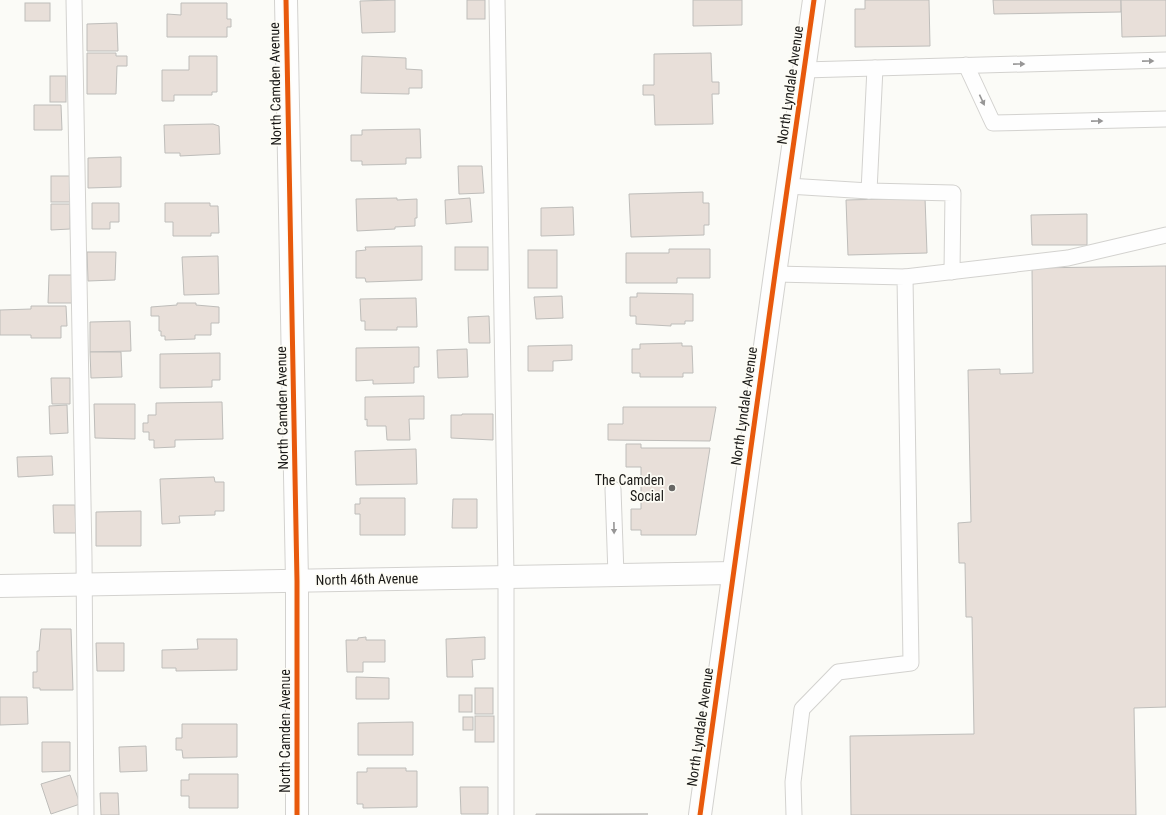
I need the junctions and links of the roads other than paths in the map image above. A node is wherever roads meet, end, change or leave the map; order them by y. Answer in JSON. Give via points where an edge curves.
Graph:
{"nodes":[{"id":1,"x":74,"y":0,"type":"edge"},
{"id":2,"x":286,"y":0,"type":"edge"},
{"id":3,"x":497,"y":0,"type":"edge"},
{"id":4,"x":814,"y":0,"type":"edge"},
{"id":5,"x":1166,"y":60,"type":"edge"},
{"id":6,"x":966,"y":65,"type":"junction"},
{"id":7,"x":875,"y":68,"type":"junction"},
{"id":8,"x":804,"y":70,"type":"junction"},
{"id":9,"x":1166,"y":119,"type":"edge"},
{"id":10,"x":788,"y":186,"type":"junction"},
{"id":11,"x":869,"y":191,"type":"junction"},
{"id":12,"x":1166,"y":235,"type":"edge"},
{"id":13,"x":952,"y":272,"type":"junction"},
{"id":14,"x":774,"y":274,"type":"junction"},
{"id":15,"x":905,"y":277,"type":"junction"},
{"id":16,"x":613,"y":489,"type":"dead end"},
{"id":17,"x":733,"y":573,"type":"junction"},
{"id":18,"x":616,"y":575,"type":"junction"},
{"id":19,"x":506,"y":576,"type":"junction"},
{"id":20,"x":297,"y":581,"type":"junction"},
{"id":21,"x":84,"y":585,"type":"junction"},
{"id":22,"x":0,"y":586,"type":"edge"},
{"id":23,"x":86,"y":815,"type":"edge"},
{"id":24,"x":297,"y":815,"type":"edge"},
{"id":25,"x":506,"y":815,"type":"edge"},
{"id":26,"x":700,"y":815,"type":"edge"},
{"id":27,"x":794,"y":815,"type":"edge"}],
"edges":[{"from":1,"to":21,"type":"lane"},
{"from":2,"to":20,"type":"street","name":"North Camden Avenue"},
{"from":3,"to":19,"type":"lane"},
{"from":4,"to":8,"type":"street","name":"North Lyndale Avenue"},
{"from":6,"to":5,"type":"lane","one_way":true},
{"from":6,"to":7,"type":"lane"},
{"from":6,"to":9,"type":"lane","one_way":true,"via":[[993,123]]},
{"from":7,"to":8,"type":"lane"},
{"from":7,"to":11,"type":"lane"},
{"from":8,"to":10,"type":"street","name":"North Lyndale Avenue"},
{"from":10,"to":11,"type":"lane"},
{"from":10,"to":14,"type":"street","name":"North Lyndale Avenue"},
{"from":11,"to":13,"type":"lane","via":[[953,192]]},
{"from":12,"to":13,"type":"lane","via":[[1068,258]]},
{"from":13,"to":15,"type":"lane"},
{"from":14,"to":15,"type":"lane"},
{"from":14,"to":17,"type":"street","name":"North Lyndale Avenue"},
{"from":15,"to":27,"type":"lane","via":[[912,663],[838,672],[802,709],[793,782]]},
{"from":16,"to":18,"type":"lane","one_way":true},
{"from":17,"to":18,"type":"street","name":"North 46th Avenue"},
{"from":17,"to":26,"type":"street","name":"North Lyndale Avenue"},
{"from":18,"to":19,"type":"street","name":"North 46th Avenue"},
{"from":19,"to":20,"type":"street","name":"North 46th Avenue"},
{"from":19,"to":25,"type":"lane"},
{"from":20,"to":21,"type":"street","name":"North 46th Avenue"},
{"from":20,"to":24,"type":"street","name":"North Camden Avenue"},
{"from":21,"to":22,"type":"street","name":"North 46th Avenue"},
{"from":21,"to":23,"type":"lane"}]}
